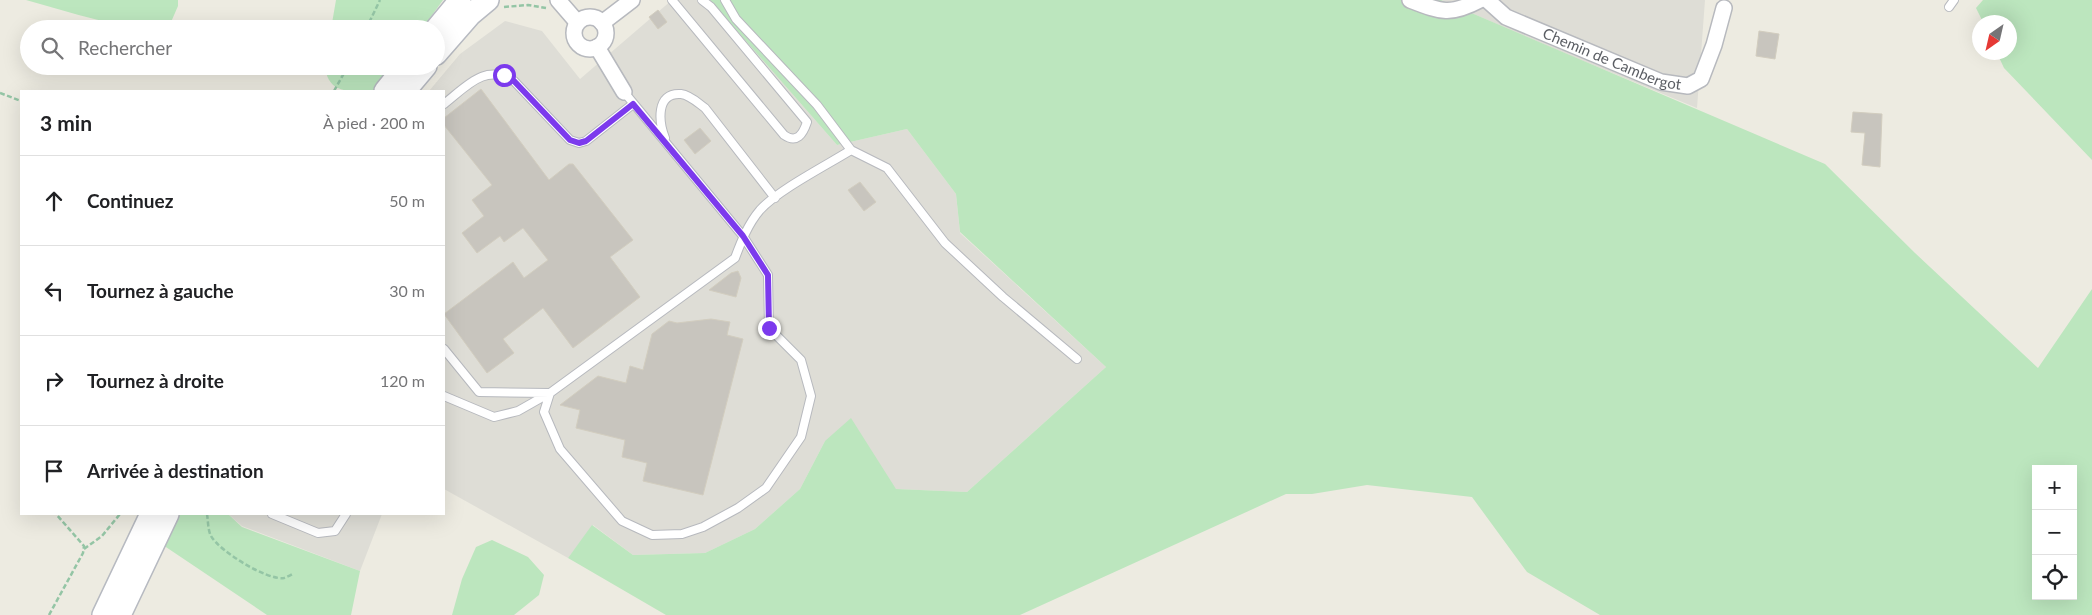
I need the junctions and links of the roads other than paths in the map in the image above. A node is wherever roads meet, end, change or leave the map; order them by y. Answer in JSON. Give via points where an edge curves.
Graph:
{"nodes":[{"id":1,"x":460,"y":0,"type":"edge"},
{"id":2,"x":632,"y":0,"type":"edge"},
{"id":3,"x":672,"y":0,"type":"edge"},
{"id":4,"x":702,"y":0,"type":"edge"},
{"id":5,"x":725,"y":0,"type":"edge"},
{"id":6,"x":1410,"y":0,"type":"edge"},
{"id":7,"x":1480,"y":0,"type":"edge"},
{"id":8,"x":1487,"y":0,"type":"edge"},
{"id":9,"x":555,"y":2,"type":"edge"},
{"id":10,"x":494,"y":4,"type":"edge"},
{"id":11,"x":1724,"y":8,"type":"dead end"},
{"id":12,"x":443,"y":20,"type":"edge"},
{"id":13,"x":577,"y":22,"type":"junction"},
{"id":14,"x":602,"y":23,"type":"junction"},
{"id":15,"x":445,"y":44,"type":"edge"},
{"id":16,"x":597,"y":47,"type":"junction"},
{"id":17,"x":398,"y":75,"type":"edge"},
{"id":18,"x":418,"y":75,"type":"edge"},
{"id":19,"x":386,"y":90,"type":"edge"},
{"id":20,"x":406,"y":90,"type":"edge"},
{"id":21,"x":628,"y":98,"type":"junction"},
{"id":22,"x":445,"y":103,"type":"edge"},
{"id":23,"x":667,"y":144,"type":"junction"},
{"id":24,"x":851,"y":150,"type":"junction"},
{"id":25,"x":775,"y":198,"type":"junction"},
{"id":26,"x":743,"y":236,"type":"junction"},
{"id":27,"x":445,"y":350,"type":"edge"},
{"id":28,"x":1077,"y":359,"type":"dead end"},
{"id":29,"x":550,"y":393,"type":"junction"},
{"id":30,"x":445,"y":396,"type":"edge"},
{"id":31,"x":151,"y":515,"type":"edge"},
{"id":32,"x":168,"y":515,"type":"edge"},
{"id":33,"x":274,"y":515,"type":"edge"},
{"id":34,"x":345,"y":515,"type":"edge"},
{"id":35,"x":103,"y":615,"type":"edge"},
{"id":36,"x":120,"y":615,"type":"edge"}],
"edges":[{"from":1,"to":12,"type":"main road"},
{"from":2,"to":14,"type":"street"},
{"from":3,"to":4,"type":"lane","via":[[784,135],[798,139],[807,122]]},
{"from":5,"to":24,"type":"lane","via":[[736,19],[817,105]]},
{"from":6,"to":7,"type":"street","via":[[1439,12],[1463,9]]},
{"from":8,"to":11,"type":"street","name":"Chemin de Cambergot","via":[[1514,21],[1661,82],[1688,86],[1701,79]]},
{"from":9,"to":13,"type":"street"},
{"from":10,"to":15,"type":"main road","via":[[470,15]]},
{"from":13,"to":14,"type":"street","via":[[593,17]]},
{"from":13,"to":16,"type":"street","via":[[574,33],[578,44],[587,49]]},
{"from":14,"to":16,"type":"street","via":[[606,34]]},
{"from":16,"to":21,"type":"street"},
{"from":17,"to":19,"type":"main road"},
{"from":18,"to":20,"type":"main road"},
{"from":21,"to":22,"type":"lane","via":[[586,141],[579,143],[570,140],[514,81],[504,75],[489,73],[476,79]]},
{"from":21,"to":23,"type":"lane"},
{"from":23,"to":25,"type":"lane","via":[[659,114],[662,104],[671,95],[692,98],[705,108]]},
{"from":23,"to":26,"type":"lane"},
{"from":24,"to":25,"type":"lane"},
{"from":24,"to":28,"type":"lane","via":[[887,168],[945,243]]},
{"from":25,"to":26,"type":"lane","via":[[760,210]]},
{"from":26,"to":29,"type":"lane","via":[[735,258]]},
{"from":26,"to":29,"type":"lane","via":[[768,275],[769,328],[801,360],[811,396],[801,437],[766,488],[703,527],[682,534],[652,535],[622,521],[560,449],[544,412]]},
{"from":27,"to":29,"type":"lane","via":[[479,392]]},
{"from":29,"to":30,"type":"lane","via":[[518,411],[494,417]]},
{"from":31,"to":35,"type":"main road"},
{"from":32,"to":36,"type":"main road"},
{"from":33,"to":34,"type":"lane","via":[[318,533],[335,531]]}]}
